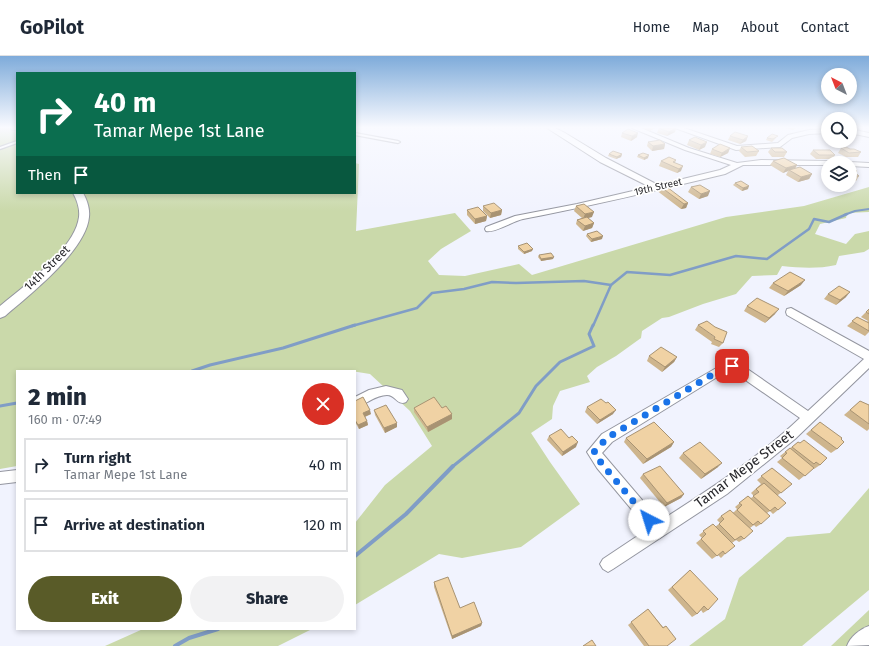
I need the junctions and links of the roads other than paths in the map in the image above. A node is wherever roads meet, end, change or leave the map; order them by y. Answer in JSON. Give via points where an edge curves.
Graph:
{"nodes":[{"id":1,"x":596,"y":156,"type":"edge"},
{"id":2,"x":708,"y":156,"type":"edge"},
{"id":3,"x":821,"y":163,"type":"edge"},
{"id":4,"x":857,"y":164,"type":"edge"},
{"id":5,"x":737,"y":165,"type":"junction"},
{"id":6,"x":869,"y":165,"type":"edge"},
{"id":7,"x":657,"y":187,"type":"junction"},
{"id":8,"x":78,"y":194,"type":"edge"},
{"id":9,"x":489,"y":229,"type":"dead end"},
{"id":10,"x":791,"y":312,"type":"dead end"},
{"id":11,"x":0,"y":313,"type":"edge"},
{"id":12,"x":869,"y":356,"type":"edge"},
{"id":13,"x":869,"y":361,"type":"edge"},
{"id":14,"x":402,"y":399,"type":"dead end"},
{"id":15,"x":356,"y":403,"type":"edge"},
{"id":16,"x":809,"y":418,"type":"junction"},
{"id":17,"x":16,"y":476,"type":"edge"},
{"id":18,"x":0,"y":478,"type":"edge"},
{"id":19,"x":659,"y":531,"type":"junction"},
{"id":20,"x":608,"y":564,"type":"dead end"},
{"id":21,"x":869,"y":634,"type":"edge"},
{"id":22,"x":855,"y":646,"type":"edge"}],
"edges":[{"from":1,"to":7,"type":"street"},
{"from":2,"to":5,"type":"street"},
{"from":3,"to":5,"type":"street","name":"19th Street","via":[[761,162]]},
{"from":4,"to":6,"type":"street"},
{"from":5,"to":7,"type":"street","name":"19th Street","via":[[722,172]]},
{"from":7,"to":9,"type":"street","name":"19th Street","via":[[515,218]]},
{"from":8,"to":11,"type":"street","name":"14th Street","via":[[84,218],[75,240],[59,260]]},
{"from":10,"to":12,"type":"street"},
{"from":13,"to":16,"type":"street","name":"Tamar Mepe Street"},
{"from":14,"to":15,"type":"street","via":[[399,393],[392,389]]},
{"from":16,"to":19,"type":"street","name":"Tamar Mepe Street","via":[[722,489]]},
{"from":16,"to":19,"type":"street","via":[[732,366],[725,367],[607,438],[594,452]]},
{"from":17,"to":18,"type":"street"},
{"from":19,"to":20,"type":"street","name":"Tamar Mepe Street"},
{"from":21,"to":22,"type":"street"}]}
